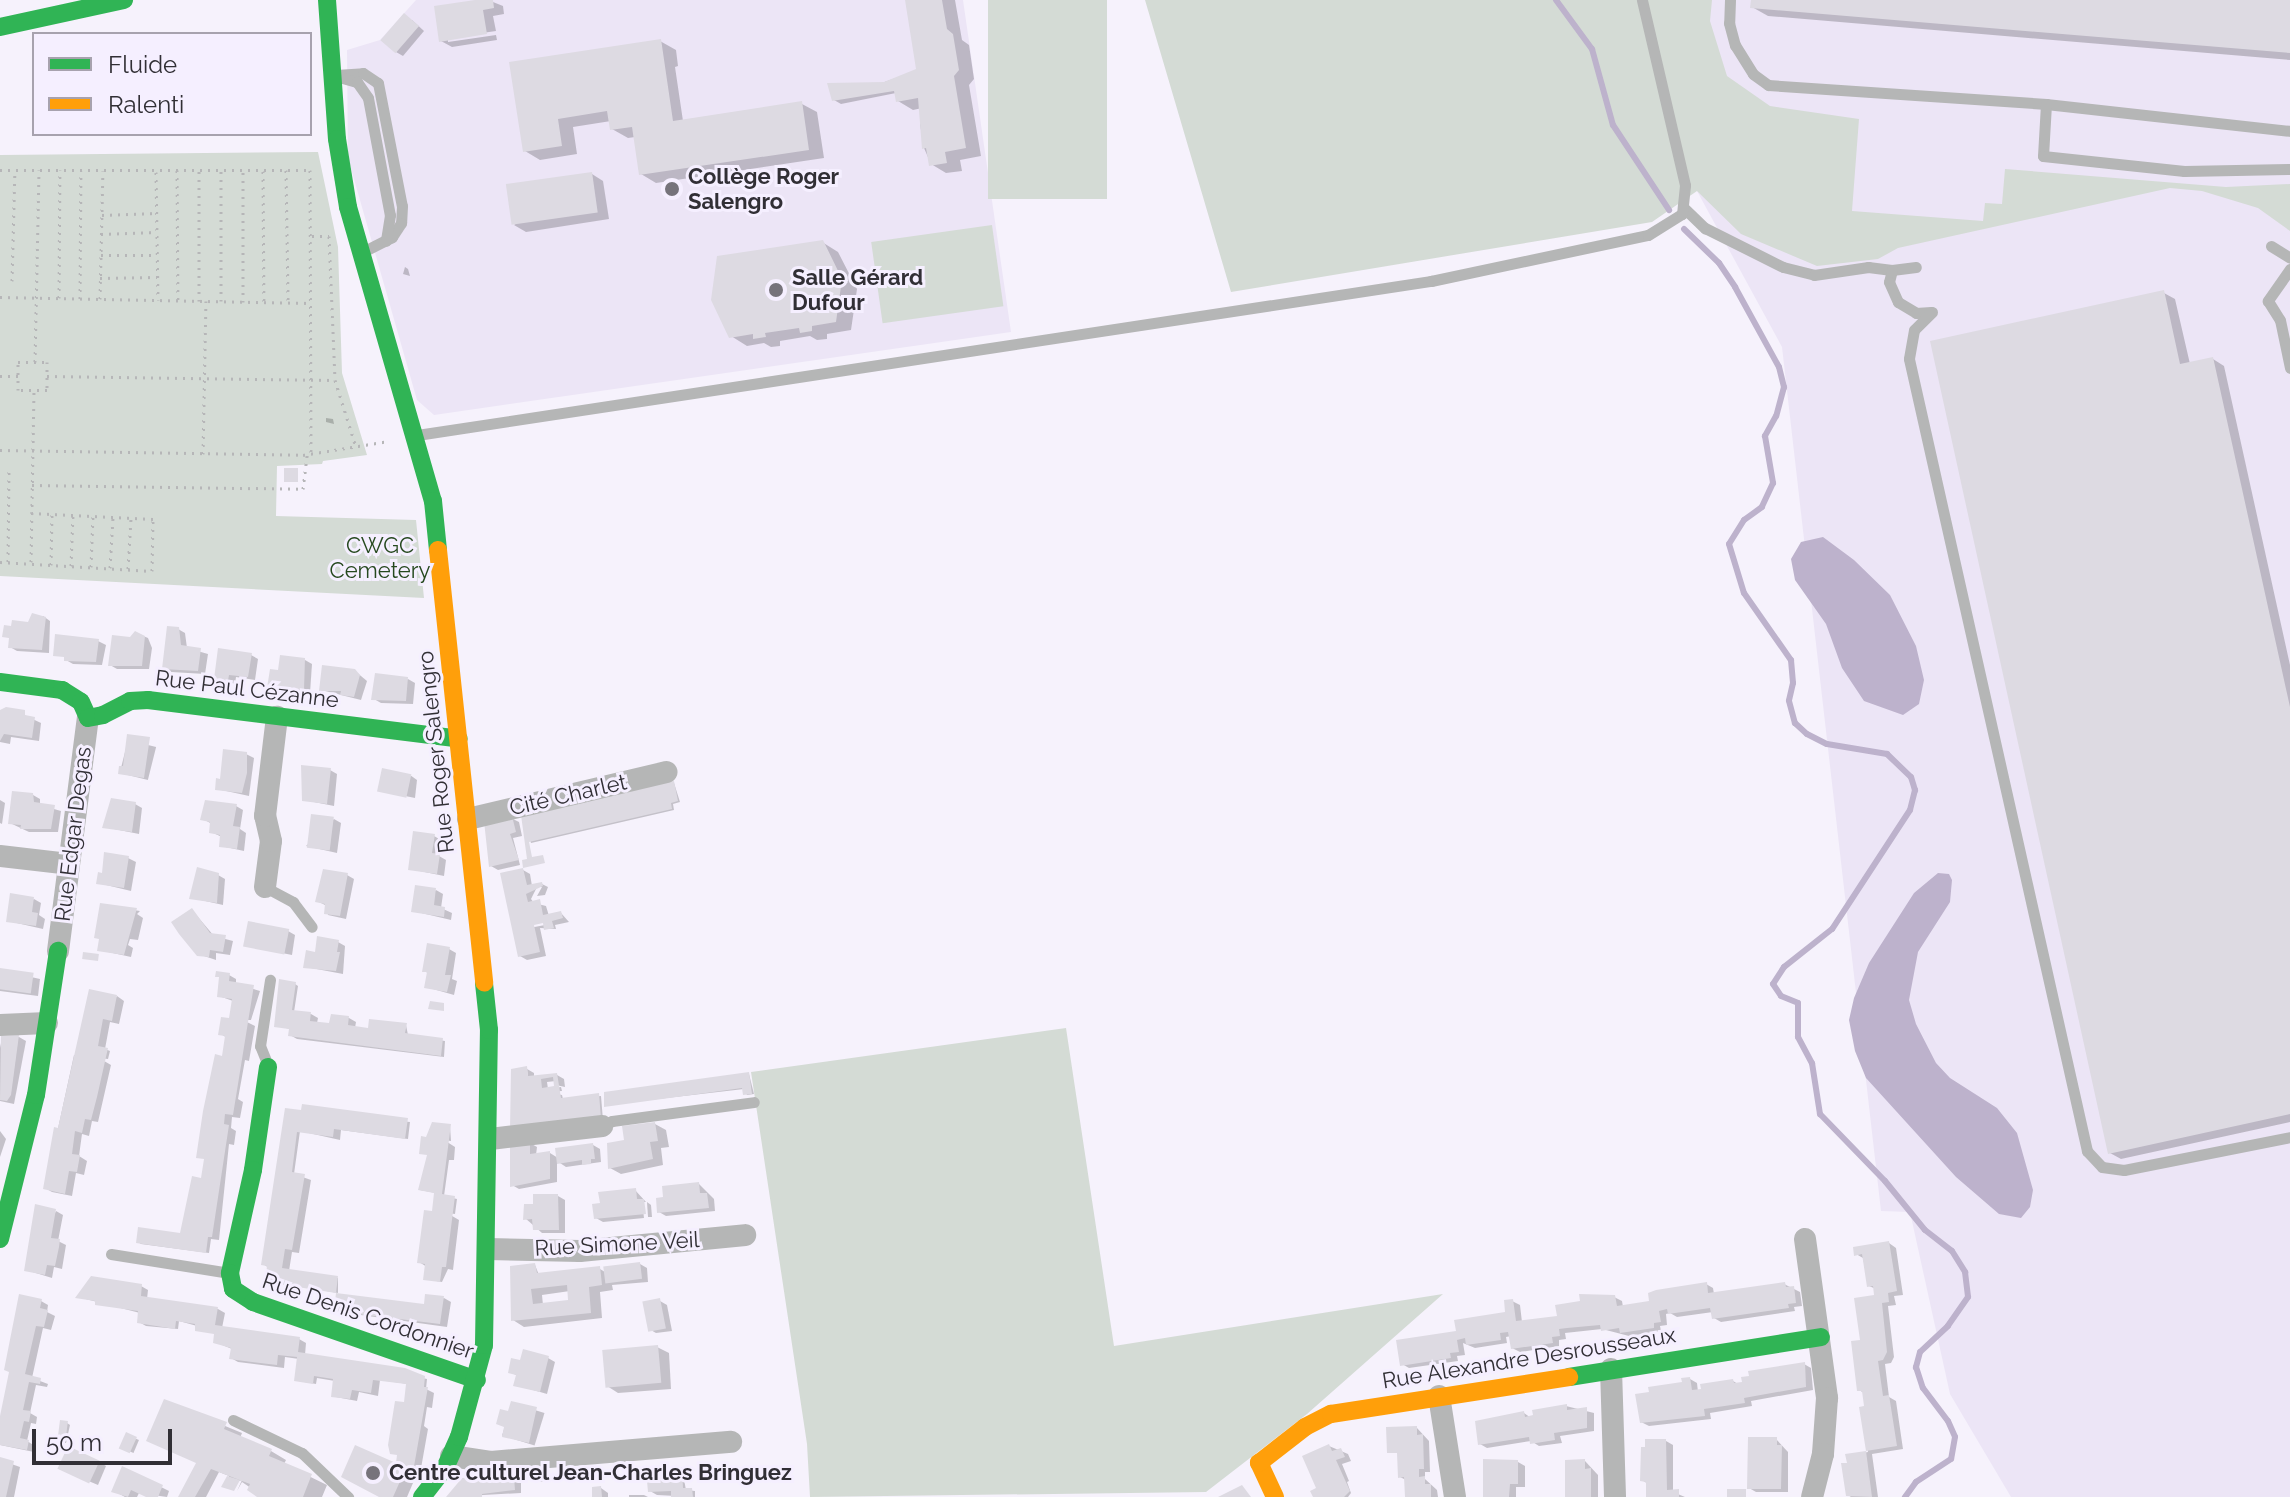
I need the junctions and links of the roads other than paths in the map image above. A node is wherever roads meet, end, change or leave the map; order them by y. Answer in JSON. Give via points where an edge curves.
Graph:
{"nodes":[{"id":1,"x":124,"y":0,"type":"edge"},
{"id":2,"x":327,"y":0,"type":"edge"},
{"id":3,"x":1642,"y":0,"type":"edge"},
{"id":4,"x":1730,"y":0,"type":"edge"},
{"id":5,"x":0,"y":27,"type":"edge"},
{"id":6,"x":331,"y":75,"type":"junction"},
{"id":7,"x":2046,"y":104,"type":"junction"},
{"id":8,"x":2290,"y":131,"type":"edge"},
{"id":9,"x":2290,"y":169,"type":"edge"},
{"id":10,"x":1684,"y":212,"type":"junction"},
{"id":11,"x":2271,"y":246,"type":"dead end"},
{"id":12,"x":360,"y":253,"type":"junction"},
{"id":13,"x":2290,"y":258,"type":"edge"},
{"id":14,"x":1916,"y":267,"type":"dead end"},
{"id":15,"x":2290,"y":269,"type":"edge"},
{"id":16,"x":1892,"y":270,"type":"junction"},
{"id":17,"x":2290,"y":368,"type":"edge"},
{"id":18,"x":416,"y":435,"type":"junction"},
{"id":19,"x":0,"y":682,"type":"edge"},
{"id":20,"x":277,"y":717,"type":"junction"},
{"id":21,"x":88,"y":718,"type":"junction"},
{"id":22,"x":459,"y":739,"type":"junction"},
{"id":23,"x":667,"y":772,"type":"dead end"},
{"id":24,"x":468,"y":819,"type":"junction"},
{"id":25,"x":0,"y":856,"type":"edge"},
{"id":26,"x":69,"y":864,"type":"junction"},
{"id":27,"x":265,"y":887,"type":"joint"},
{"id":28,"x":312,"y":927,"type":"dead end"},
{"id":29,"x":58,"y":949,"type":"joint"},
{"id":30,"x":270,"y":980,"type":"dead end"},
{"id":31,"x":47,"y":1023,"type":"junction"},
{"id":32,"x":0,"y":1025,"type":"edge"},
{"id":33,"x":268,"y":1067,"type":"joint"},
{"id":34,"x":754,"y":1102,"type":"dead end"},
{"id":35,"x":602,"y":1126,"type":"joint"},
{"id":36,"x":2290,"y":1137,"type":"edge"},
{"id":37,"x":490,"y":1139,"type":"junction"},
{"id":38,"x":745,"y":1235,"type":"dead end"},
{"id":39,"x":0,"y":1239,"type":"edge"},
{"id":40,"x":1805,"y":1239,"type":"dead end"},
{"id":41,"x":488,"y":1249,"type":"junction"},
{"id":42,"x":111,"y":1254,"type":"dead end"},
{"id":43,"x":230,"y":1273,"type":"junction"},
{"id":44,"x":1821,"y":1337,"type":"junction"},
{"id":45,"x":1611,"y":1369,"type":"junction"},
{"id":46,"x":477,"y":1380,"type":"junction"},
{"id":47,"x":1439,"y":1396,"type":"junction"},
{"id":48,"x":233,"y":1420,"type":"dead end"},
{"id":49,"x":731,"y":1442,"type":"dead end"},
{"id":50,"x":451,"y":1456,"type":"junction"},
{"id":51,"x":348,"y":1497,"type":"edge"},
{"id":52,"x":422,"y":1497,"type":"edge"},
{"id":53,"x":1275,"y":1497,"type":"edge"},
{"id":54,"x":1455,"y":1497,"type":"edge"},
{"id":55,"x":1615,"y":1497,"type":"edge"},
{"id":56,"x":1812,"y":1497,"type":"edge"}],
"edges":[{"from":1,"to":5,"type":"street"},
{"from":2,"to":6,"type":"street","name":"Rue Roger Salengro"},
{"from":3,"to":10,"type":"lane","via":[[1685,185]]},
{"from":4,"to":7,"type":"lane","via":[[1735,45],[1753,74],[1768,85]]},
{"from":6,"to":12,"type":"street","name":"Rue Roger Salengro","via":[[341,170]]},
{"from":6,"to":12,"type":"lane","via":[[375,78],[403,212],[386,242]]},
{"from":7,"to":8,"type":"lane"},
{"from":7,"to":9,"type":"lane","via":[[2043,156],[2184,171]]},
{"from":10,"to":16,"type":"lane","via":[[1783,267],[1814,275],[1868,267]]},
{"from":10,"to":18,"type":"lane","via":[[1648,235],[1431,281]]},
{"from":11,"to":13,"type":"lane"},
{"from":12,"to":18,"type":"street","name":"Rue Roger Salengro"},
{"from":14,"to":16,"type":"lane"},
{"from":15,"to":17,"type":"lane","via":[[2268,301],[2280,320]]},
{"from":16,"to":36,"type":"lane","via":[[1889,282],[1898,302],[1916,313],[1932,312],[1914,330],[1909,359],[2087,1151],[2102,1167],[2124,1170]]},
{"from":18,"to":22,"type":"street","name":"Rue Roger Salengro","via":[[433,501]]},
{"from":19,"to":21,"type":"street","via":[[62,690],[81,702]]},
{"from":20,"to":21,"type":"street","name":"Rue Paul Cézanne","via":[[148,700],[130,701]]},
{"from":20,"to":22,"type":"street","name":"Rue Paul Cézanne"},
{"from":20,"to":27,"type":"street","via":[[265,816],[271,841]]},
{"from":21,"to":26,"type":"street","name":"Rue Edgar Degas"},
{"from":22,"to":24,"type":"street","name":"Rue Roger Salengro"},
{"from":23,"to":24,"type":"street","name":"Cité Charlet"},
{"from":24,"to":37,"type":"street","name":"Rue Roger Salengro","via":[[489,1030]]},
{"from":25,"to":26,"type":"street"},
{"from":26,"to":29,"type":"street","name":"Rue Edgar Degas"},
{"from":27,"to":28,"type":"lane","via":[[293,902]]},
{"from":29,"to":31,"type":"street"},
{"from":30,"to":33,"type":"lane","via":[[260,1046]]},
{"from":31,"to":32,"type":"street"},
{"from":31,"to":39,"type":"street","via":[[32,1111]]},
{"from":33,"to":43,"type":"street"},
{"from":34,"to":35,"type":"lane"},
{"from":35,"to":37,"type":"street"},
{"from":37,"to":41,"type":"street","name":"Rue Roger Salengro"},
{"from":38,"to":41,"type":"street","name":"Rue Simone Veil","via":[[580,1251]]},
{"from":40,"to":44,"type":"street"},
{"from":41,"to":46,"type":"street","name":"Rue Roger Salengro","via":[[487,1320]]},
{"from":42,"to":43,"type":"lane"},
{"from":43,"to":46,"type":"street","name":"Rue Denis Cordonnier","via":[[233,1289],[247,1299]]},
{"from":44,"to":45,"type":"street","name":"Rue Alexandre Desrousseaux"},
{"from":44,"to":56,"type":"street","via":[[1827,1418]]},
{"from":45,"to":47,"type":"street","name":"Rue Alexandre Desrousseaux"},
{"from":45,"to":55,"type":"street"},
{"from":46,"to":50,"type":"street","name":"Rue Roger Salengro"},
{"from":47,"to":53,"type":"street","name":"Rue Alexandre Desrousseaux","via":[[1322,1417],[1259,1463]]},
{"from":47,"to":54,"type":"street"},
{"from":48,"to":51,"type":"lane","via":[[302,1453]]},
{"from":49,"to":50,"type":"street","via":[[491,1462]]},
{"from":50,"to":52,"type":"street","name":"Rue Roger Salengro"}]}
